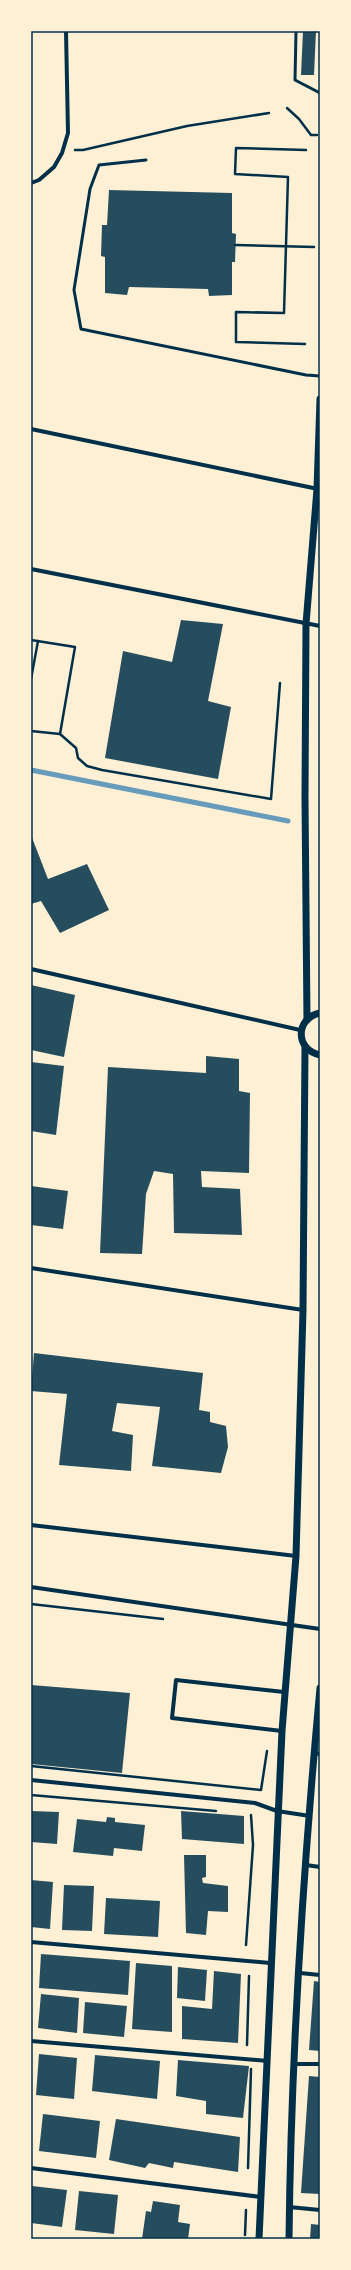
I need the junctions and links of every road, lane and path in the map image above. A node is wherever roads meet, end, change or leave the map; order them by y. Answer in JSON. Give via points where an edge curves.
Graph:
{"nodes":[{"id":1,"x":66,"y":31,"type":"edge"},
{"id":2,"x":296,"y":31,"type":"edge"},
{"id":3,"x":320,"y":93,"type":"edge"},
{"id":4,"x":287,"y":108,"type":"dead end"},
{"id":5,"x":269,"y":113,"type":"dead end"},
{"id":6,"x":316,"y":135,"type":"dead end"},
{"id":7,"x":75,"y":150,"type":"dead end"},
{"id":8,"x":306,"y":150,"type":"dead end"},
{"id":9,"x":146,"y":160,"type":"dead end"},
{"id":10,"x":31,"y":183,"type":"edge"},
{"id":11,"x":235,"y":245,"type":"dead end"},
{"id":12,"x":286,"y":246,"type":"junction"},
{"id":13,"x":314,"y":247,"type":"dead end"},
{"id":14,"x":306,"y":344,"type":"dead end"},
{"id":15,"x":320,"y":376,"type":"edge"},
{"id":16,"x":320,"y":399,"type":"edge"},
{"id":17,"x":31,"y":429,"type":"edge"},
{"id":18,"x":318,"y":489,"type":"edge"},
{"id":19,"x":31,"y":570,"type":"edge"},
{"id":20,"x":306,"y":624,"type":"junction"},
{"id":21,"x":320,"y":626,"type":"edge"},
{"id":22,"x":31,"y":640,"type":"edge"},
{"id":23,"x":38,"y":641,"type":"junction"},
{"id":24,"x":31,"y":679,"type":"edge"},
{"id":25,"x":280,"y":683,"type":"dead end"},
{"id":26,"x":31,"y":731,"type":"edge"},
{"id":27,"x":60,"y":734,"type":"junction"},
{"id":28,"x":31,"y":969,"type":"edge"},
{"id":29,"x":320,"y":1013,"type":"edge"},
{"id":30,"x":307,"y":1020,"type":"junction"},
{"id":31,"x":300,"y":1030,"type":"junction"},
{"id":32,"x":305,"y":1047,"type":"junction"},
{"id":33,"x":320,"y":1055,"type":"edge"},
{"id":34,"x":31,"y":1268,"type":"edge"},
{"id":35,"x":302,"y":1310,"type":"junction"},
{"id":36,"x":31,"y":1525,"type":"edge"},
{"id":37,"x":296,"y":1556,"type":"junction"},
{"id":38,"x":31,"y":1587,"type":"edge"},
{"id":39,"x":291,"y":1625,"type":"junction"},
{"id":40,"x":320,"y":1629,"type":"edge"},
{"id":41,"x":320,"y":1688,"type":"edge"},
{"id":42,"x":284,"y":1692,"type":"junction"},
{"id":43,"x":282,"y":1731,"type":"junction"},
{"id":44,"x":317,"y":1753,"type":"edge"},
{"id":45,"x":31,"y":1780,"type":"edge"},
{"id":46,"x":31,"y":1795,"type":"edge"},
{"id":47,"x":277,"y":1811,"type":"junction"},
{"id":48,"x":223,"y":1812,"type":"dead end"},
{"id":49,"x":245,"y":1814,"type":"dead end"},
{"id":50,"x":310,"y":1816,"type":"junction"},
{"id":51,"x":306,"y":1865,"type":"junction"},
{"id":52,"x":320,"y":1867,"type":"edge"},
{"id":53,"x":31,"y":1942,"type":"edge"},
{"id":54,"x":246,"y":1944,"type":"dead end"},
{"id":55,"x":270,"y":1963,"type":"junction"},
{"id":56,"x":300,"y":1973,"type":"junction"},
{"id":57,"x":320,"y":1975,"type":"edge"},
{"id":58,"x":249,"y":1976,"type":"dead end"},
{"id":59,"x":31,"y":2041,"type":"edge"},
{"id":60,"x":247,"y":2045,"type":"dead end"},
{"id":61,"x":268,"y":2061,"type":"junction"},
{"id":62,"x":294,"y":2064,"type":"junction"},
{"id":63,"x":320,"y":2064,"type":"edge"},
{"id":64,"x":251,"y":2065,"type":"dead end"},
{"id":65,"x":31,"y":2168,"type":"edge"},
{"id":66,"x":248,"y":2173,"type":"dead end"},
{"id":67,"x":262,"y":2197,"type":"junction"},
{"id":68,"x":289,"y":2207,"type":"junction"},
{"id":69,"x":246,"y":2210,"type":"dead end"},
{"id":70,"x":320,"y":2210,"type":"edge"},
{"id":71,"x":245,"y":2239,"type":"edge"},
{"id":72,"x":259,"y":2239,"type":"edge"},
{"id":73,"x":289,"y":2239,"type":"edge"}],
"edges":[{"from":1,"to":10,"type":"street","via":[[68,133],[62,153],[54,167]]},
{"from":2,"to":3,"type":"lane","via":[[295,80]]},
{"from":4,"to":6,"type":"path","via":[[311,135]]},
{"from":5,"to":7,"type":"path","via":[[187,126]]},
{"from":8,"to":12,"type":"path","via":[[236,148],[235,174],[288,176]]},
{"from":9,"to":15,"type":"lane","via":[[99,165],[90,189],[74,290],[81,329]]},
{"from":11,"to":12,"type":"path"},
{"from":12,"to":13,"type":"path"},
{"from":12,"to":14,"type":"path","via":[[284,313],[236,312],[236,342]]},
{"from":16,"to":18,"type":"street"},
{"from":17,"to":18,"type":"street"},
{"from":18,"to":20,"type":"street"},
{"from":19,"to":20,"type":"street"},
{"from":20,"to":21,"type":"street"},
{"from":20,"to":30,"type":"street","via":[[304,798]]},
{"from":22,"to":23,"type":"path"},
{"from":23,"to":24,"type":"path"},
{"from":23,"to":27,"type":"path","via":[[75,647]]},
{"from":25,"to":27,"type":"path","via":[[271,799],[87,766],[78,758],[76,748]]},
{"from":26,"to":27,"type":"path"},
{"from":28,"to":31,"type":"street"},
{"from":29,"to":30,"type":"street"},
{"from":30,"to":31,"type":"street"},
{"from":31,"to":32,"type":"street"},
{"from":32,"to":33,"type":"street"},
{"from":32,"to":35,"type":"street"},
{"from":34,"to":35,"type":"street"},
{"from":35,"to":37,"type":"street"},
{"from":36,"to":37,"type":"street"},
{"from":37,"to":39,"type":"street"},
{"from":38,"to":39,"type":"street"},
{"from":39,"to":40,"type":"street"},
{"from":39,"to":42,"type":"street"},
{"from":41,"to":44,"type":"street"},
{"from":42,"to":43,"type":"street"},
{"from":42,"to":43,"type":"street","via":[[176,1680],[172,1718]]},
{"from":43,"to":47,"type":"street"},
{"from":44,"to":50,"type":"street"},
{"from":45,"to":47,"type":"street","via":[[255,1803]]},
{"from":46,"to":48,"type":"path"},
{"from":47,"to":50,"type":"street"},
{"from":47,"to":55,"type":"street"},
{"from":49,"to":54,"type":"path","via":[[252,1815],[253,1845]]},
{"from":50,"to":51,"type":"street"},
{"from":51,"to":52,"type":"street"},
{"from":51,"to":56,"type":"street"},
{"from":53,"to":55,"type":"street"},
{"from":55,"to":61,"type":"street"},
{"from":56,"to":57,"type":"street"},
{"from":56,"to":62,"type":"street"},
{"from":58,"to":60,"type":"path"},
{"from":59,"to":61,"type":"street"},
{"from":61,"to":67,"type":"street"},
{"from":62,"to":63,"type":"street"},
{"from":62,"to":68,"type":"street"},
{"from":64,"to":66,"type":"path"},
{"from":65,"to":67,"type":"street"},
{"from":67,"to":72,"type":"street"},
{"from":68,"to":70,"type":"street"},
{"from":68,"to":73,"type":"street"},
{"from":69,"to":71,"type":"path"}]}
